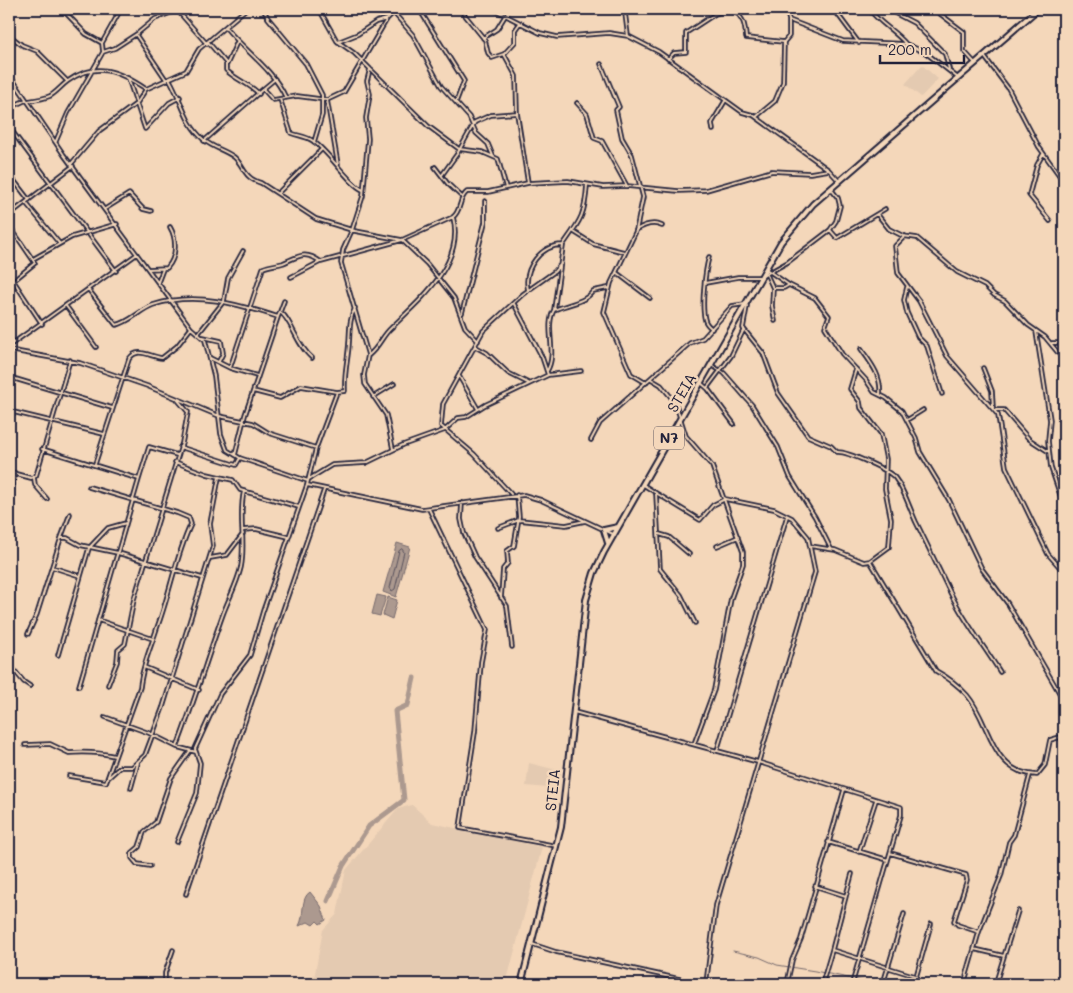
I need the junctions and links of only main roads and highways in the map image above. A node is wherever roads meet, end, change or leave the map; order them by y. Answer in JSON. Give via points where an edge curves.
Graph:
{"nodes":[{"id":1,"x":1038,"y":9,"type":"edge"},
{"id":2,"x":618,"y":527,"type":"junction"},
{"id":3,"x":608,"y":544,"type":"junction"},
{"id":4,"x":521,"y":984,"type":"edge"}],
"edges":[{"from":1,"to":2,"type":"main road","name":"STEIA","number":"N7","via":[[796,222],[781,242]]},
{"from":2,"to":3,"type":"main road","name":"STEIA","number":"N7"},
{"from":2,"to":3,"type":"main road","via":[[604,530]]},
{"from":3,"to":4,"type":"main road","name":"STEIA","number":"N7","via":[[586,600],[557,846]]}]}
